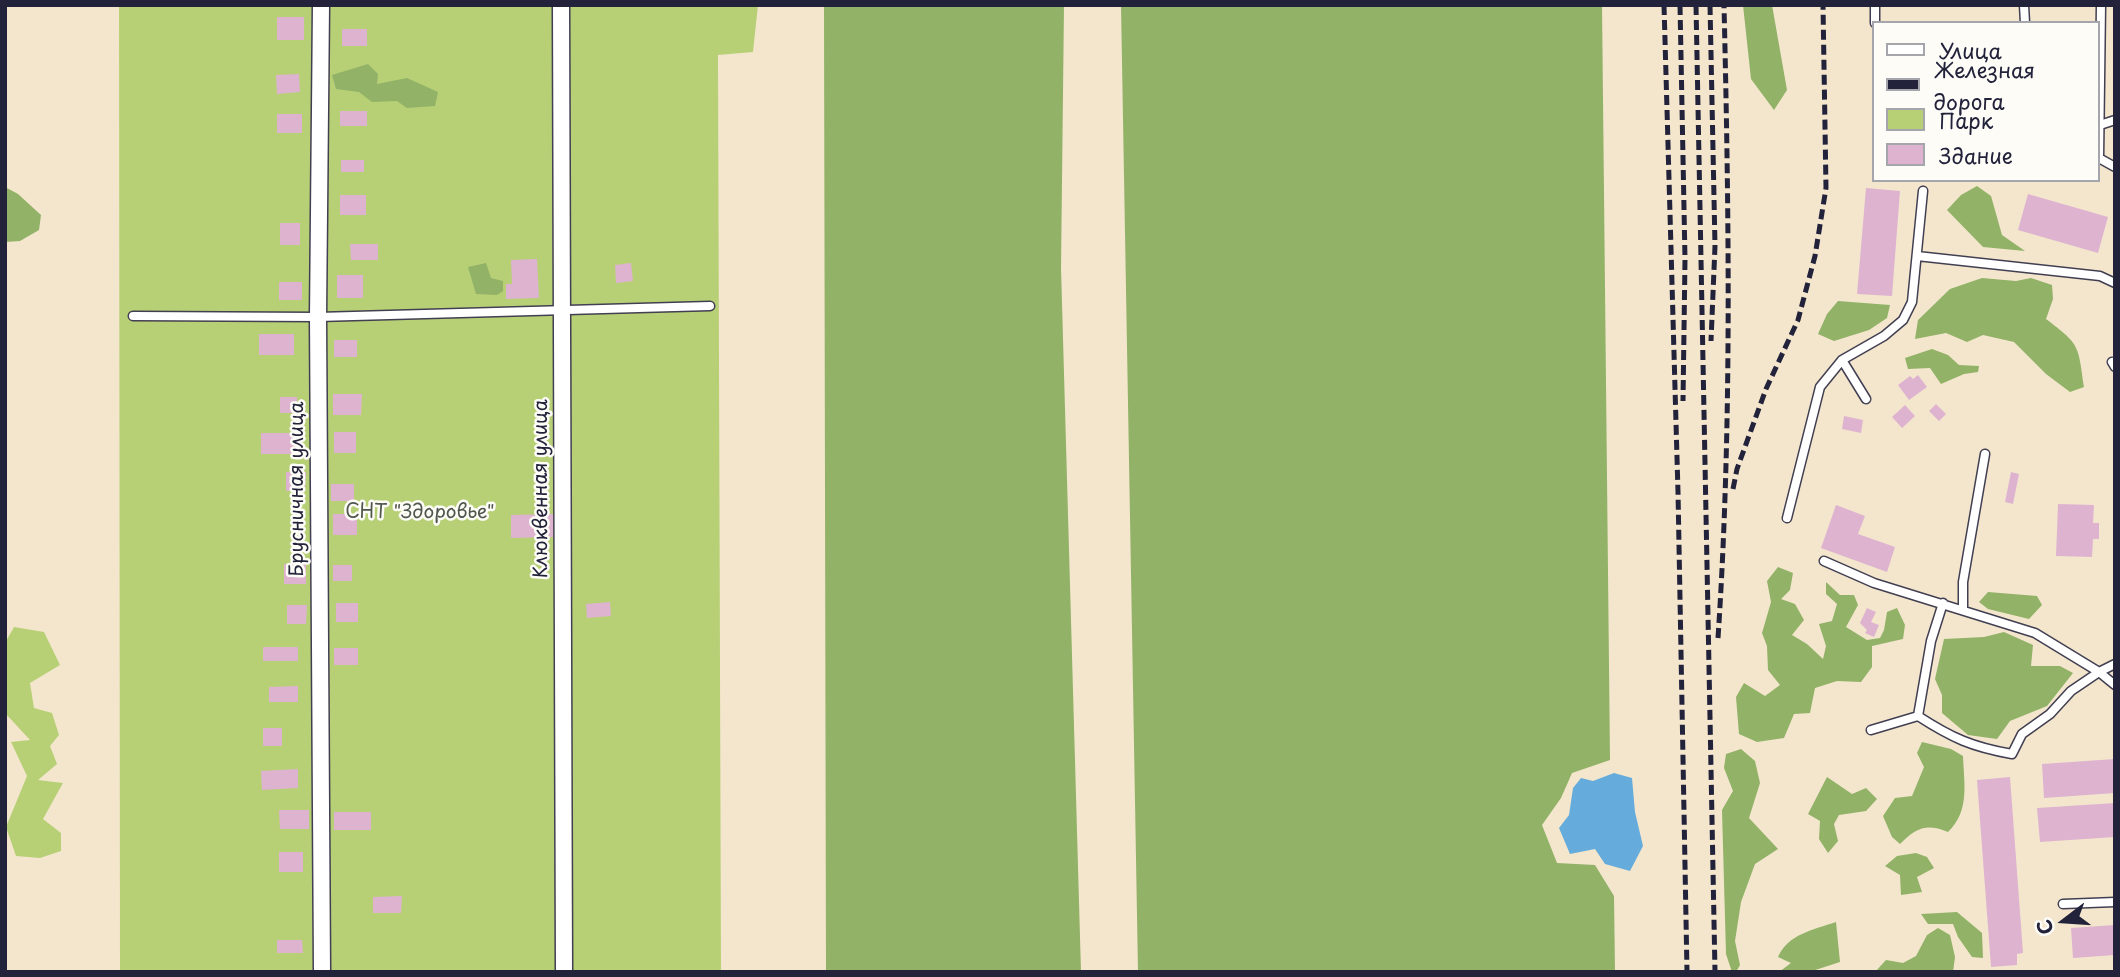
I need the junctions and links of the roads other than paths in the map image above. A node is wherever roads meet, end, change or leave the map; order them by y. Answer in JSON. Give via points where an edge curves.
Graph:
{"nodes":[{"id":1,"x":320,"y":5,"type":"edge"},
{"id":2,"x":561,"y":5,"type":"edge"},
{"id":3,"x":2101,"y":5,"type":"edge"},
{"id":4,"x":2115,"y":120,"type":"edge"},
{"id":5,"x":2100,"y":125,"type":"junction"},
{"id":6,"x":2099,"y":142,"type":"edge"},
{"id":7,"x":2099,"y":159,"type":"edge"},
{"id":8,"x":2115,"y":167,"type":"edge"},
{"id":9,"x":1923,"y":191,"type":"dead end"},
{"id":10,"x":1917,"y":256,"type":"junction"},
{"id":11,"x":2115,"y":283,"type":"edge"},
{"id":12,"x":710,"y":306,"type":"dead end"},
{"id":13,"x":563,"y":312,"type":"junction"},
{"id":14,"x":133,"y":316,"type":"dead end"},
{"id":15,"x":318,"y":317,"type":"junction"},
{"id":16,"x":1842,"y":360,"type":"junction"},
{"id":17,"x":1866,"y":399,"type":"dead end"},
{"id":18,"x":1985,"y":454,"type":"dead end"},
{"id":19,"x":1787,"y":518,"type":"dead end"},
{"id":20,"x":1824,"y":561,"type":"dead end"},
{"id":21,"x":1943,"y":603,"type":"junction"},
{"id":22,"x":1963,"y":609,"type":"junction"},
{"id":23,"x":2115,"y":664,"type":"edge"},
{"id":24,"x":2099,"y":672,"type":"junction"},
{"id":25,"x":2115,"y":685,"type":"edge"},
{"id":26,"x":1918,"y":716,"type":"junction"},
{"id":27,"x":1871,"y":730,"type":"dead end"},
{"id":28,"x":2115,"y":902,"type":"edge"},
{"id":29,"x":2063,"y":904,"type":"dead end"},
{"id":30,"x":322,"y":972,"type":"edge"},
{"id":31,"x":564,"y":972,"type":"edge"}],
"edges":[{"from":1,"to":15,"type":"street","name":"Брусничная улица"},
{"from":2,"to":13,"type":"street","name":"Клюквенная улица"},
{"from":3,"to":5,"type":"lane"},
{"from":4,"to":5,"type":"lane"},
{"from":5,"to":6,"type":"lane"},
{"from":7,"to":8,"type":"lane"},
{"from":9,"to":10,"type":"lane"},
{"from":10,"to":11,"type":"lane","via":[[2100,276]]},
{"from":10,"to":16,"type":"lane","via":[[1912,302],[1903,320]]},
{"from":12,"to":13,"type":"lane"},
{"from":13,"to":15,"type":"lane"},
{"from":13,"to":31,"type":"street","name":"Клюквенная улица"},
{"from":14,"to":15,"type":"lane"},
{"from":15,"to":30,"type":"street","name":"Брусничная улица"},
{"from":16,"to":17,"type":"lane"},
{"from":16,"to":19,"type":"lane","via":[[1820,387]]},
{"from":18,"to":22,"type":"lane","via":[[1963,582]]},
{"from":20,"to":21,"type":"lane","via":[[1874,583]]},
{"from":21,"to":22,"type":"lane"},
{"from":21,"to":26,"type":"lane","via":[[1931,641]]},
{"from":22,"to":24,"type":"lane","via":[[2035,633]]},
{"from":23,"to":24,"type":"lane"},
{"from":24,"to":25,"type":"lane"},
{"from":24,"to":26,"type":"lane","via":[[2022,734],[2012,754],[1950,737]]},
{"from":26,"to":27,"type":"lane"},
{"from":28,"to":29,"type":"lane"}]}
